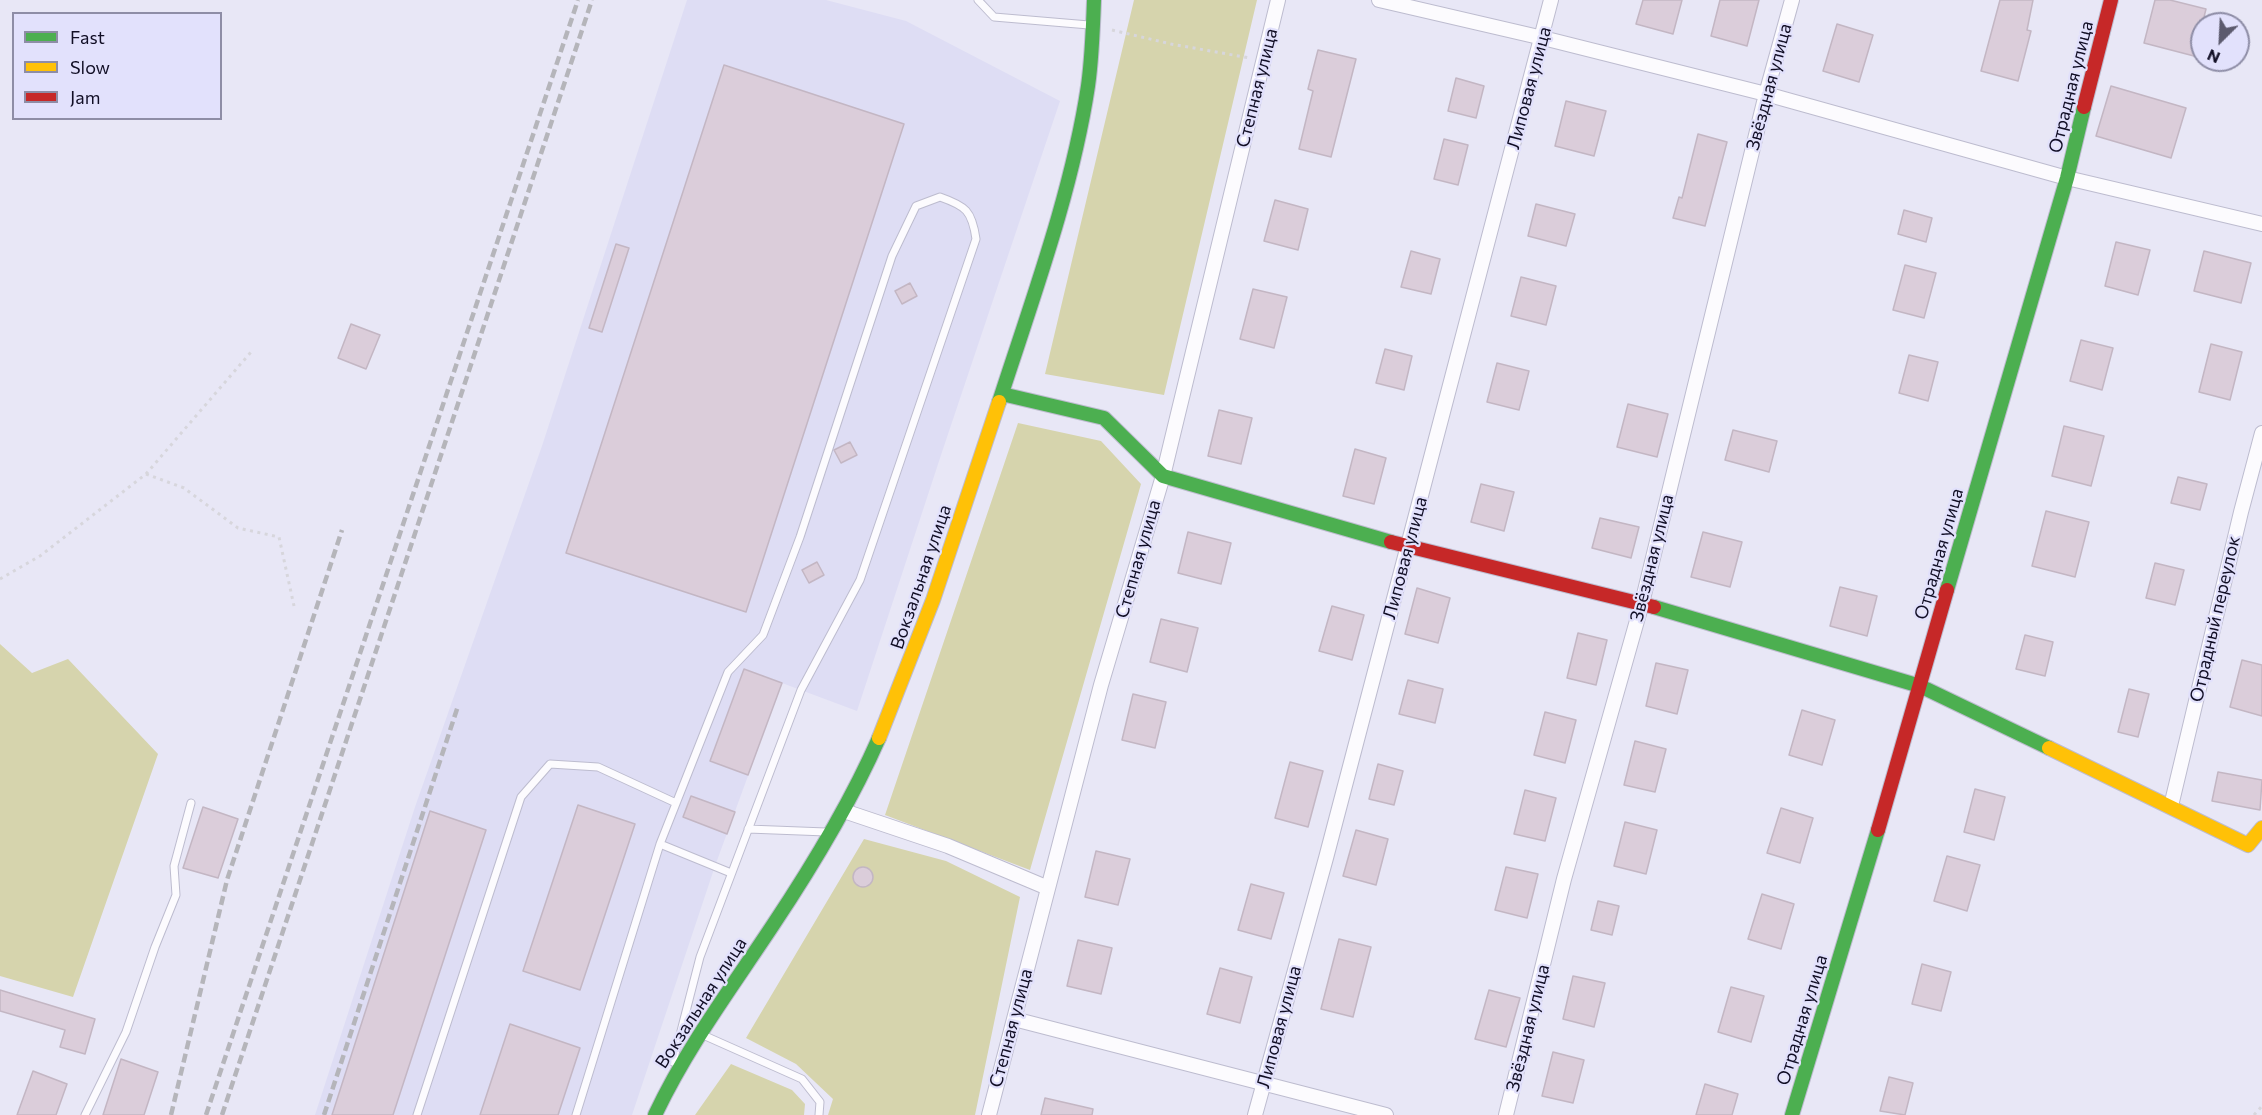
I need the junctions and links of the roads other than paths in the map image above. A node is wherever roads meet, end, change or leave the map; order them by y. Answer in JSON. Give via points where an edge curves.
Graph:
{"nodes":[{"id":1,"x":978,"y":0,"type":"edge"},
{"id":2,"x":1094,"y":0,"type":"edge"},
{"id":3,"x":1278,"y":0,"type":"edge"},
{"id":4,"x":1379,"y":0,"type":"edge"},
{"id":5,"x":1551,"y":0,"type":"edge"},
{"id":6,"x":1792,"y":0,"type":"edge"},
{"id":7,"x":2111,"y":0,"type":"edge"},
{"id":8,"x":1094,"y":26,"type":"junction"},
{"id":9,"x":1543,"y":38,"type":"junction"},
{"id":10,"x":1766,"y":94,"type":"junction"},
{"id":11,"x":2067,"y":178,"type":"junction"},
{"id":12,"x":2262,"y":224,"type":"edge"},
{"id":13,"x":1002,"y":394,"type":"junction"},
{"id":14,"x":2262,"y":433,"type":"edge"},
{"id":15,"x":1163,"y":476,"type":"junction"},
{"id":16,"x":1407,"y":547,"type":"junction"},
{"id":17,"x":1642,"y":603,"type":"junction"},
{"id":18,"x":1920,"y":686,"type":"junction"},
{"id":19,"x":191,"y":803,"type":"dead end"},
{"id":20,"x":676,"y":803,"type":"junction"},
{"id":21,"x":2171,"y":806,"type":"junction"},
{"id":22,"x":844,"y":811,"type":"junction"},
{"id":23,"x":2262,"y":828,"type":"edge"},
{"id":24,"x":748,"y":829,"type":"junction"},
{"id":25,"x":831,"y":832,"type":"junction"},
{"id":26,"x":660,"y":844,"type":"junction"},
{"id":27,"x":731,"y":873,"type":"junction"},
{"id":28,"x":1048,"y":888,"type":"junction"},
{"id":29,"x":1014,"y":1019,"type":"junction"},
{"id":30,"x":700,"y":1033,"type":"junction"},
{"id":31,"x":1264,"y":1084,"type":"junction"},
{"id":32,"x":664,"y":1096,"type":"junction"},
{"id":33,"x":84,"y":1115,"type":"edge"},
{"id":34,"x":417,"y":1115,"type":"edge"},
{"id":35,"x":576,"y":1115,"type":"edge"},
{"id":36,"x":655,"y":1115,"type":"edge"},
{"id":37,"x":819,"y":1115,"type":"edge"},
{"id":38,"x":988,"y":1115,"type":"edge"},
{"id":39,"x":1255,"y":1115,"type":"edge"},
{"id":40,"x":1386,"y":1115,"type":"edge"},
{"id":41,"x":1506,"y":1115,"type":"edge"},
{"id":42,"x":1792,"y":1115,"type":"edge"}],
"edges":[{"from":1,"to":8,"type":"lane","via":[[994,17]]},
{"from":2,"to":8,"type":"street","name":"Вокзальная улица"},
{"from":3,"to":15,"type":"street","name":"Степная улица"},
{"from":4,"to":9,"type":"street"},
{"from":5,"to":9,"type":"street","name":"Липовая улица"},
{"from":6,"to":10,"type":"street","name":"Звёздная улица"},
{"from":7,"to":11,"type":"street","name":"Отрадная улица"},
{"from":8,"to":13,"type":"street","name":"Вокзальная улица","via":[[1079,138]]},
{"from":9,"to":10,"type":"street"},
{"from":9,"to":16,"type":"street","name":"Липовая улица"},
{"from":10,"to":11,"type":"street"},
{"from":10,"to":17,"type":"street","name":"Звёздная улица"},
{"from":11,"to":12,"type":"street"},
{"from":11,"to":18,"type":"street","name":"Отрадная улица"},
{"from":13,"to":15,"type":"street","via":[[1104,418]]},
{"from":13,"to":22,"type":"street","name":"Вокзальная улица","via":[[898,695]]},
{"from":14,"to":21,"type":"street","name":"Отрадный переулок"},
{"from":15,"to":16,"type":"street"},
{"from":15,"to":28,"type":"street","name":"Степная улица","via":[[1101,685]]},
{"from":16,"to":17,"type":"street"},
{"from":16,"to":31,"type":"street","name":"Липовая улица"},
{"from":17,"to":18,"type":"street"},
{"from":17,"to":41,"type":"street","name":"Звёздная улица","via":[[1564,879]]},
{"from":18,"to":21,"type":"street"},
{"from":18,"to":42,"type":"street","name":"Отрадная улица"},
{"from":19,"to":33,"type":"lane","via":[[174,866],[176,895],[126,1032]]},
{"from":20,"to":24,"type":"lane","via":[[728,672],[763,635],[800,537],[892,256],[916,206],[940,197],[961,204],[973,222],[976,239],[860,580],[801,690]]},
{"from":20,"to":26,"type":"lane"},
{"from":20,"to":34,"type":"lane","via":[[598,767],[550,764],[521,797]]},
{"from":21,"to":23,"type":"street","via":[[2248,845]]},
{"from":22,"to":25,"type":"street","name":"Вокзальная улица"},
{"from":22,"to":28,"type":"street","via":[[948,846]]},
{"from":24,"to":25,"type":"lane"},
{"from":24,"to":27,"type":"lane"},
{"from":25,"to":30,"type":"street","name":"Вокзальная улица"},
{"from":26,"to":27,"type":"lane"},
{"from":26,"to":35,"type":"lane"},
{"from":27,"to":32,"type":"lane","via":[[700,957]]},
{"from":28,"to":29,"type":"street","name":"Степная улица"},
{"from":29,"to":31,"type":"street"},
{"from":29,"to":38,"type":"street","name":"Степная улица"},
{"from":30,"to":32,"type":"street","name":"Вокзальная улица"},
{"from":30,"to":37,"type":"lane","via":[[802,1079],[820,1102]]},
{"from":31,"to":39,"type":"street","name":"Липовая улица"},
{"from":31,"to":40,"type":"street"},
{"from":32,"to":36,"type":"street","name":"Вокзальная улица"}]}
